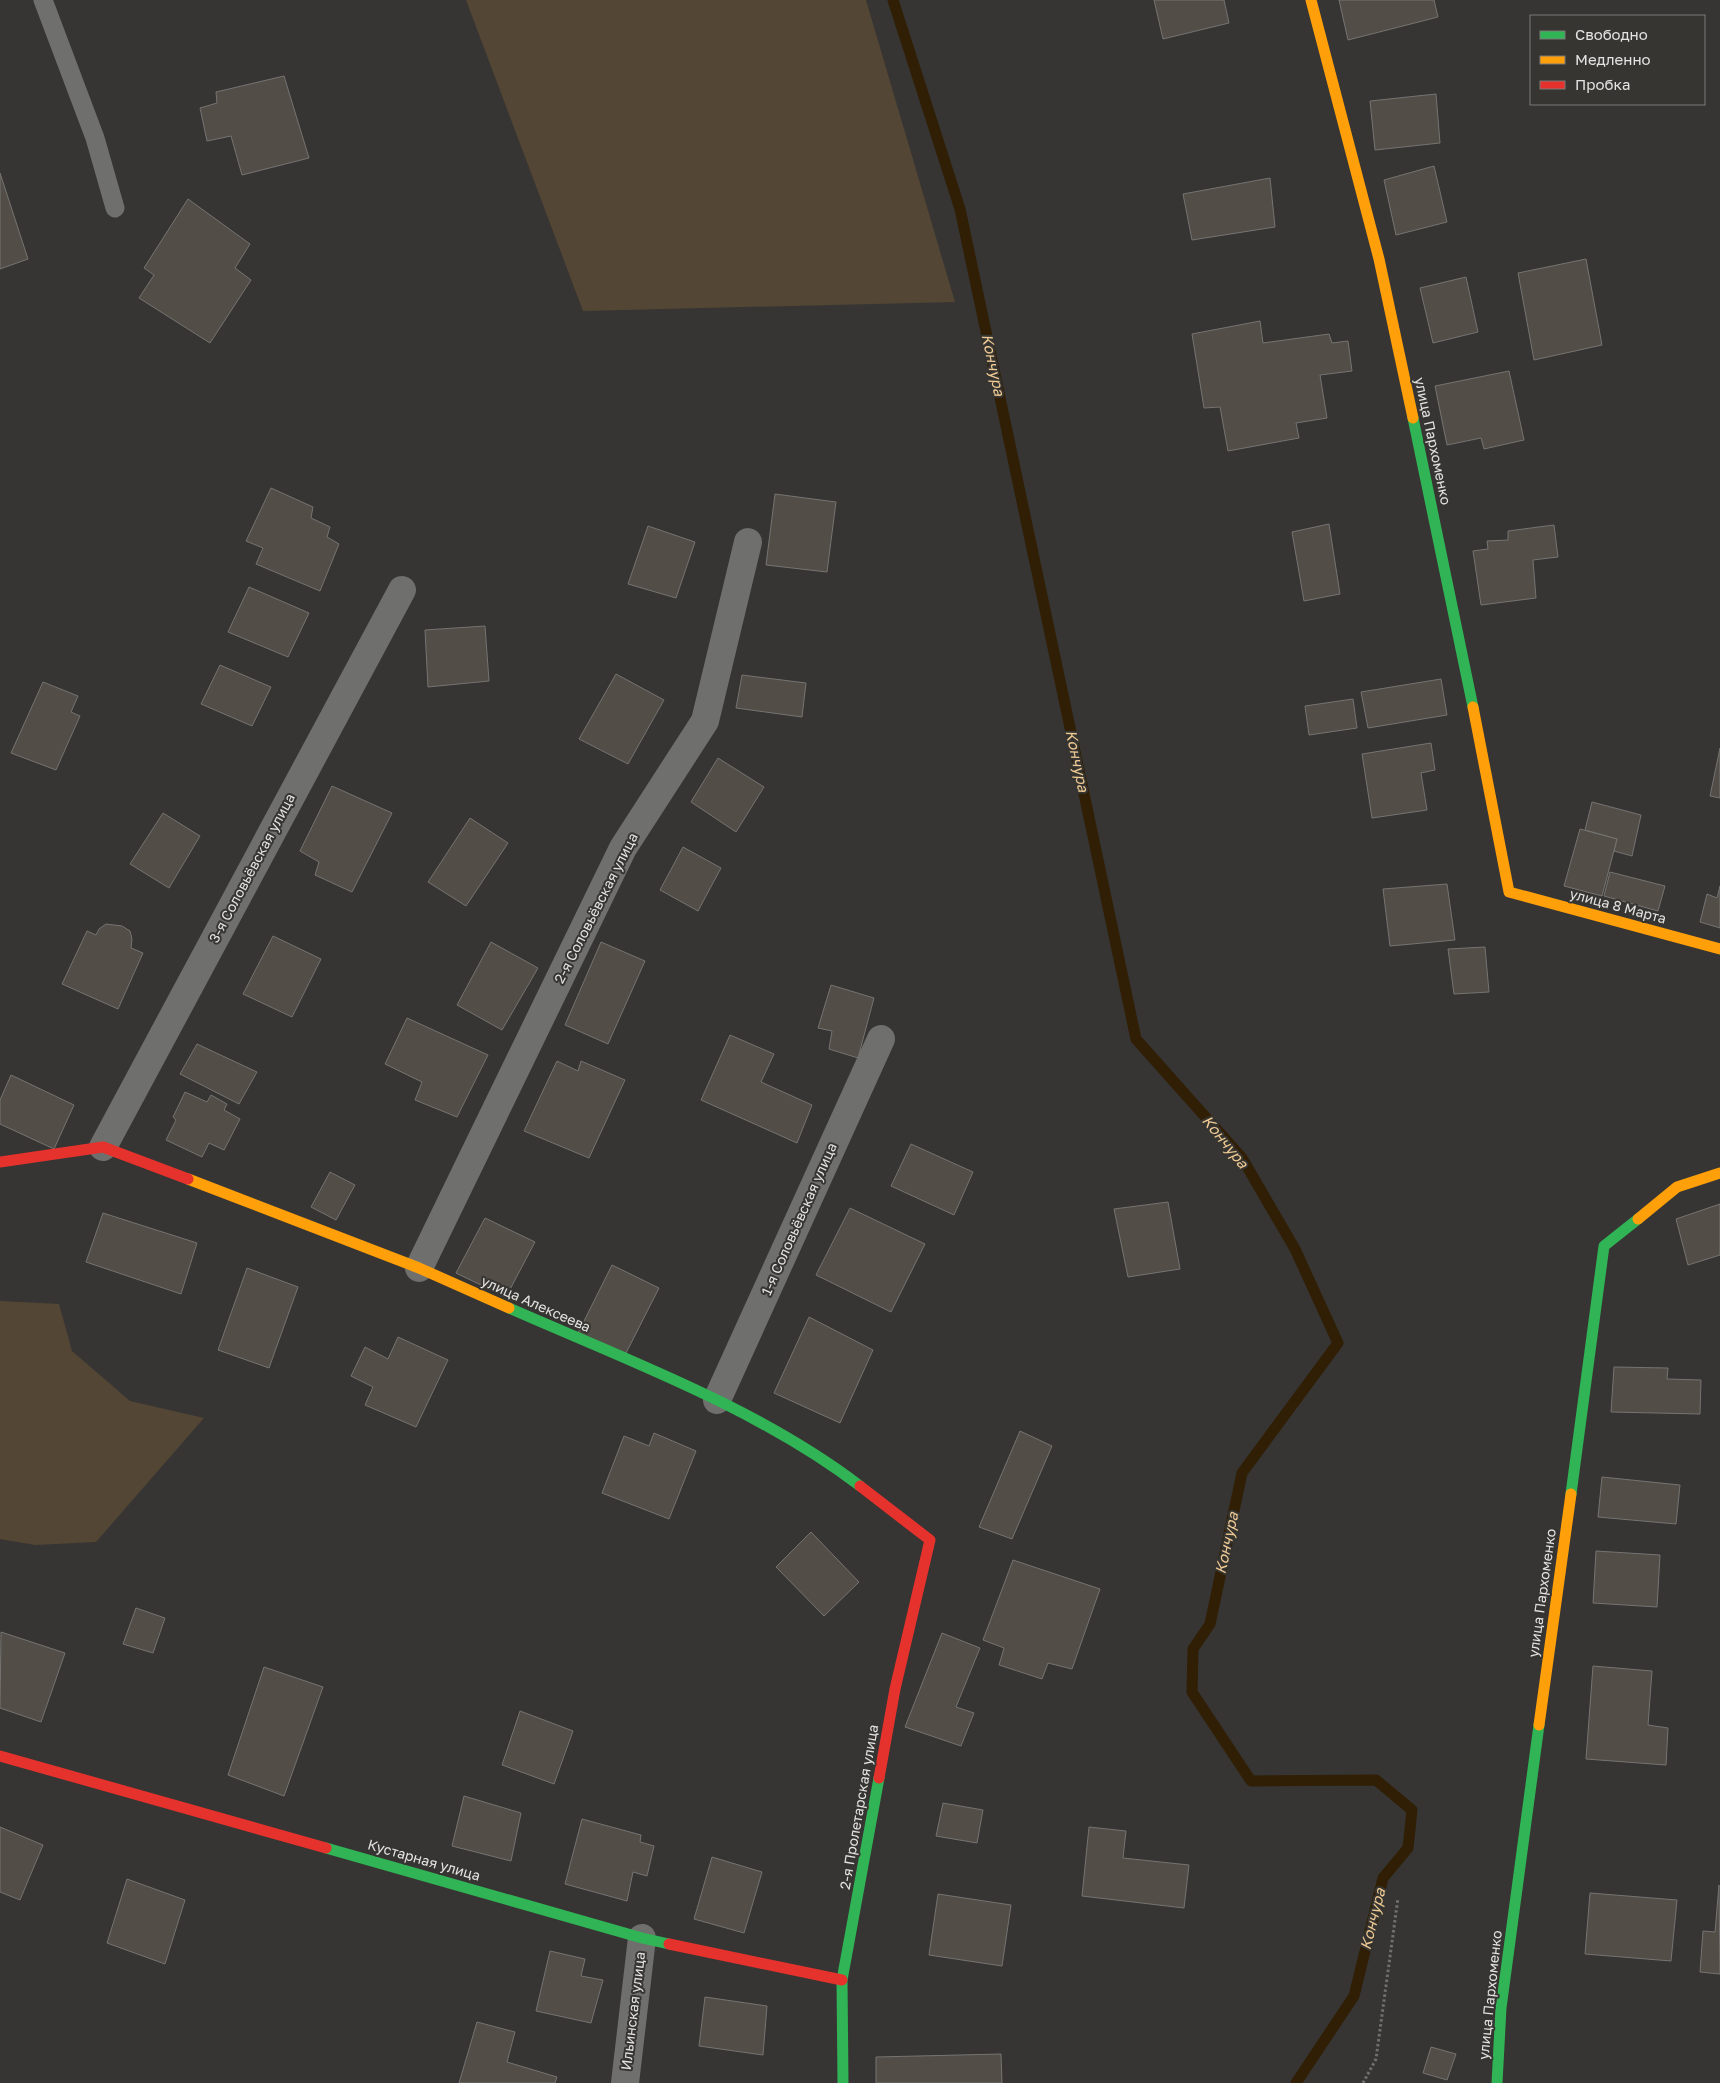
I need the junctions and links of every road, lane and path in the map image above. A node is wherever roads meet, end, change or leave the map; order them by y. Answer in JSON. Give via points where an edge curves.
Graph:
{"nodes":[{"id":1,"x":43,"y":0,"type":"edge"},
{"id":2,"x":1311,"y":0,"type":"edge"},
{"id":3,"x":114,"y":208,"type":"dead end"},
{"id":4,"x":748,"y":542,"type":"dead end"},
{"id":5,"x":402,"y":590,"type":"dead end"},
{"id":6,"x":1509,"y":892,"type":"joint"},
{"id":7,"x":1720,"y":949,"type":"edge"},
{"id":8,"x":882,"y":1039,"type":"dead end"},
{"id":9,"x":103,"y":1147,"type":"junction"},
{"id":10,"x":0,"y":1162,"type":"edge"},
{"id":11,"x":1720,"y":1172,"type":"edge"},
{"id":12,"x":419,"y":1268,"type":"junction"},
{"id":13,"x":718,"y":1400,"type":"junction"},
{"id":14,"x":930,"y":1540,"type":"joint"},
{"id":15,"x":0,"y":1756,"type":"edge"},
{"id":16,"x":1398,"y":1898,"type":"dead end"},
{"id":17,"x":642,"y":1938,"type":"junction"},
{"id":18,"x":842,"y":1980,"type":"junction"},
{"id":19,"x":625,"y":2083,"type":"edge"},
{"id":20,"x":843,"y":2083,"type":"edge"},
{"id":21,"x":1363,"y":2083,"type":"edge"},
{"id":22,"x":1497,"y":2083,"type":"edge"}],
"edges":[{"from":1,"to":3,"type":"lane","via":[[95,138]]},
{"from":2,"to":6,"type":"street","name":"улица Пархоменко","via":[[1379,259],[1454,610]]},
{"from":4,"to":12,"type":"street","name":"2-я Соловьёвская улица","via":[[705,720],[623,848]]},
{"from":5,"to":9,"type":"street","name":"3-я Соловьёвская улица"},
{"from":6,"to":7,"type":"street","name":"улица 8 Марта"},
{"from":8,"to":13,"type":"street","name":"1-я Соловьёвская улица"},
{"from":9,"to":10,"type":"street"},
{"from":9,"to":12,"type":"street","name":"улица Алексеева"},
{"from":11,"to":22,"type":"street","name":"улица Пархоменко","via":[[1677,1187],[1604,1246],[1502,1998]]},
{"from":12,"to":13,"type":"street","name":"улица Алексеева"},
{"from":13,"to":14,"type":"street","name":"улица Алексеева","via":[[827,1461]]},
{"from":14,"to":18,"type":"street","name":"2-я Пролетарская улица","via":[[895,1689]]},
{"from":15,"to":17,"type":"street","name":"Кустарная улица"},
{"from":16,"to":21,"type":"path","via":[[1376,2059]]},
{"from":17,"to":18,"type":"street","name":"Кустарная улица"},
{"from":17,"to":19,"type":"street","name":"Ильинская улица"},
{"from":18,"to":20,"type":"street","name":"2-я Пролетарская улица"}]}
